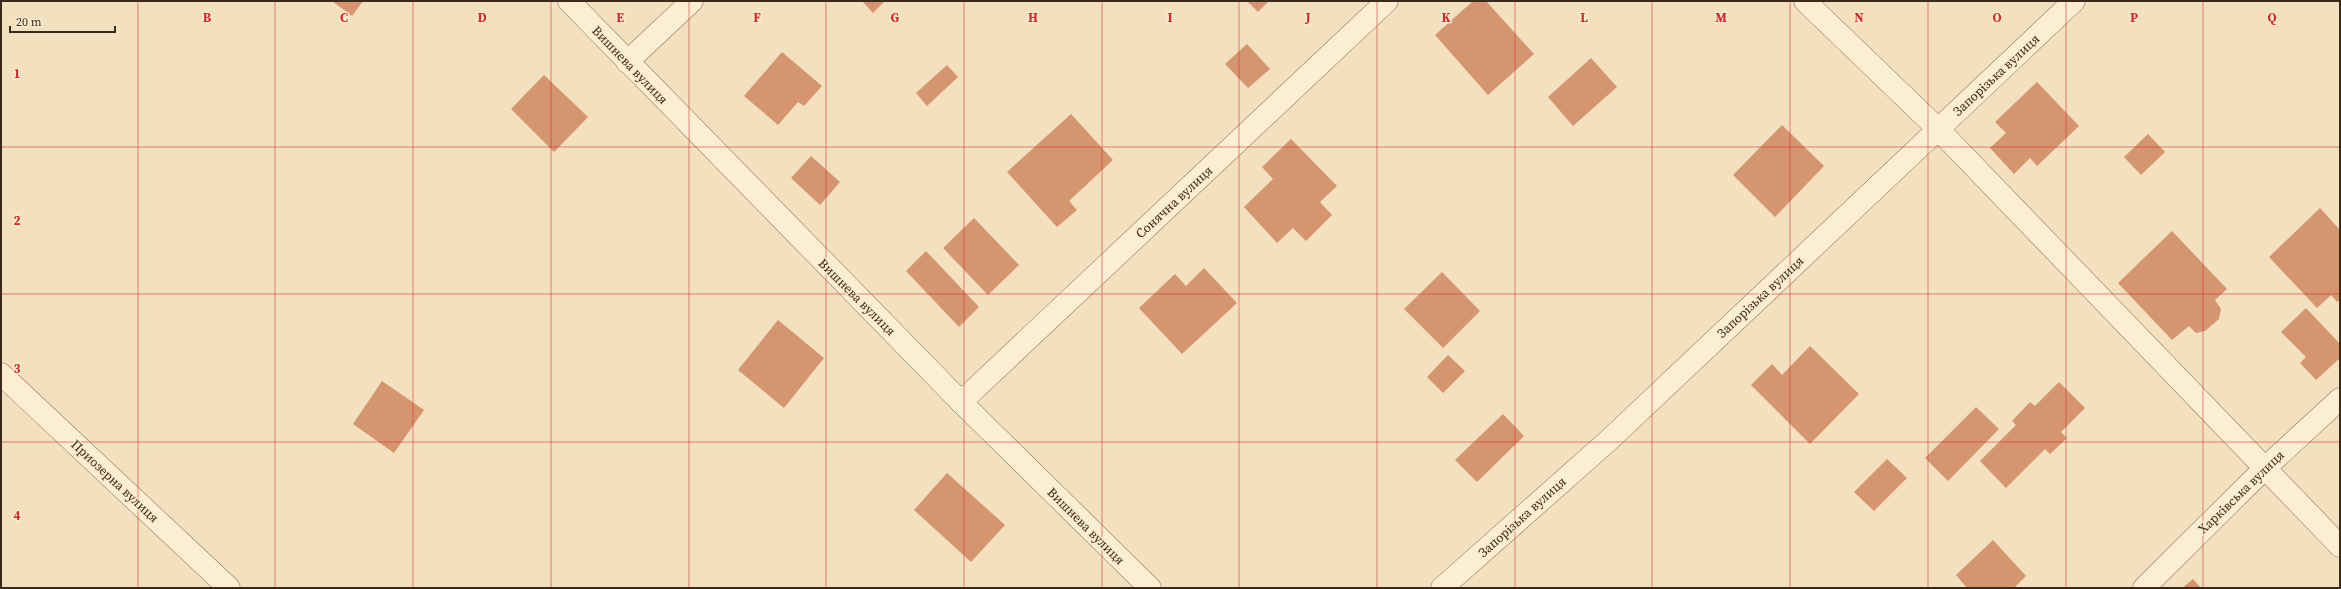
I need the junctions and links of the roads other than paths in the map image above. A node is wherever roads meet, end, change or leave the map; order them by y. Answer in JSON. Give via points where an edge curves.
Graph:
{"nodes":[{"id":1,"x":569,"y":1,"type":"edge"},
{"id":2,"x":692,"y":1,"type":"edge"},
{"id":3,"x":1387,"y":1,"type":"edge"},
{"id":4,"x":1805,"y":1,"type":"edge"},
{"id":5,"x":2074,"y":1,"type":"edge"},
{"id":6,"x":627,"y":62,"type":"junction"},
{"id":7,"x":1938,"y":129,"type":"junction"},
{"id":8,"x":1,"y":374,"type":"edge"},
{"id":9,"x":2340,"y":399,"type":"edge"},
{"id":10,"x":961,"y":402,"type":"junction"},
{"id":11,"x":2265,"y":468,"type":"junction"},
{"id":12,"x":2340,"y":546,"type":"edge"},
{"id":13,"x":229,"y":588,"type":"edge"},
{"id":14,"x":1150,"y":588,"type":"edge"},
{"id":15,"x":1442,"y":588,"type":"edge"},
{"id":16,"x":2144,"y":588,"type":"edge"}],
"edges":[{"from":1,"to":6,"type":"street","name":"Вишнева вулиця"},
{"from":2,"to":6,"type":"street"},
{"from":3,"to":10,"type":"street","name":"Сонячна вулиця"},
{"from":4,"to":7,"type":"street"},
{"from":5,"to":7,"type":"street","name":"Запорізька вулиця"},
{"from":6,"to":10,"type":"street","name":"Вишнева вулиця"},
{"from":7,"to":11,"type":"street"},
{"from":7,"to":15,"type":"street","name":"Запорізька вулиця","via":[[1609,440]]},
{"from":8,"to":13,"type":"street","name":"Приозерна вулиця"},
{"from":9,"to":11,"type":"street","name":"Харківська вулиця"},
{"from":10,"to":14,"type":"street","name":"Вишнева вулиця"},
{"from":11,"to":12,"type":"street"},
{"from":11,"to":16,"type":"street","name":"Харківська вулиця"}]}
